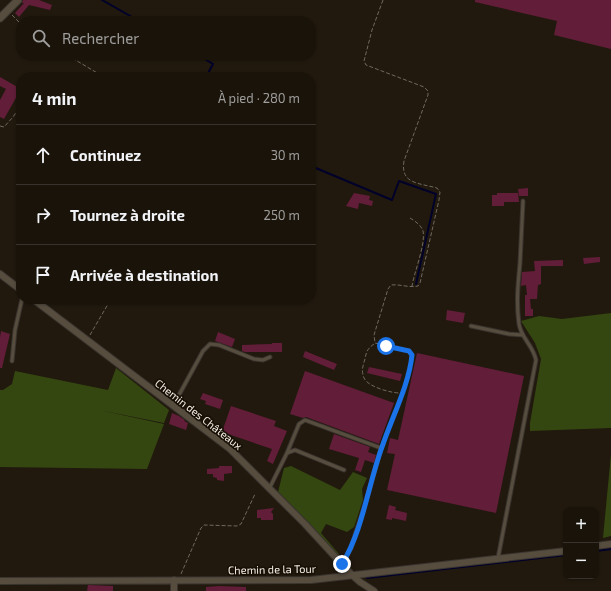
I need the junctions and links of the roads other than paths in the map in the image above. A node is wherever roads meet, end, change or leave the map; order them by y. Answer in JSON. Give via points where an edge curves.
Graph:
{"nodes":[{"id":1,"x":18,"y":0,"type":"edge"},
{"id":2,"x":0,"y":18,"type":"edge"},
{"id":3,"x":523,"y":201,"type":"dead end"},
{"id":4,"x":0,"y":274,"type":"edge"},
{"id":5,"x":16,"y":286,"type":"edge"},
{"id":6,"x":21,"y":304,"type":"edge"},
{"id":7,"x":40,"y":304,"type":"edge"},
{"id":8,"x":470,"y":326,"type":"dead end"},
{"id":9,"x":523,"y":335,"type":"junction"},
{"id":10,"x":270,"y":357,"type":"dead end"},
{"id":11,"x":12,"y":361,"type":"dead end"},
{"id":12,"x":173,"y":406,"type":"junction"},
{"id":13,"x":287,"y":452,"type":"junction"},
{"id":14,"x":344,"y":470,"type":"dead end"},
{"id":15,"x":269,"y":488,"type":"junction"},
{"id":16,"x":611,"y":544,"type":"edge"},
{"id":17,"x":599,"y":546,"type":"edge"},
{"id":18,"x":563,"y":551,"type":"edge"},
{"id":19,"x":498,"y":558,"type":"junction"},
{"id":20,"x":342,"y":564,"type":"junction"},
{"id":21,"x":351,"y":574,"type":"junction"},
{"id":22,"x":176,"y":580,"type":"junction"},
{"id":23,"x":0,"y":581,"type":"edge"},
{"id":24,"x":174,"y":591,"type":"edge"},
{"id":25,"x":374,"y":591,"type":"edge"}],
"edges":[{"from":1,"to":2,"type":"street"},
{"from":3,"to":9,"type":"lane","via":[[516,289],[519,326]]},
{"from":4,"to":5,"type":"street"},
{"from":6,"to":11,"type":"lane"},
{"from":7,"to":12,"type":"street","name":"Chemin des Châteaux"},
{"from":8,"to":9,"type":"lane"},
{"from":9,"to":19,"type":"lane","via":[[535,352],[536,360]]},
{"from":10,"to":12,"type":"lane","via":[[263,360],[254,359],[210,344]]},
{"from":12,"to":15,"type":"street","name":"Chemin des Châteaux","via":[[229,448]]},
{"from":13,"to":14,"type":"lane","via":[[295,450]]},
{"from":13,"to":15,"type":"lane"},
{"from":13,"to":20,"type":"lane","via":[[299,424],[305,420],[381,448],[350,548]]},
{"from":15,"to":20,"type":"street","name":"Chemin des Châteaux"},
{"from":16,"to":17,"type":"street"},
{"from":18,"to":19,"type":"street","name":"Chemin de la Tour"},
{"from":19,"to":21,"type":"street","name":"Chemin de la Tour"},
{"from":20,"to":21,"type":"street","name":"Chemin des Châteaux"},
{"from":21,"to":22,"type":"street","name":"Chemin de la Tour","via":[[311,580]]},
{"from":21,"to":25,"type":"street","name":"Chemin des Châteaux"},
{"from":22,"to":23,"type":"street","name":"Chemin de la Tour"},
{"from":22,"to":24,"type":"street"}]}
